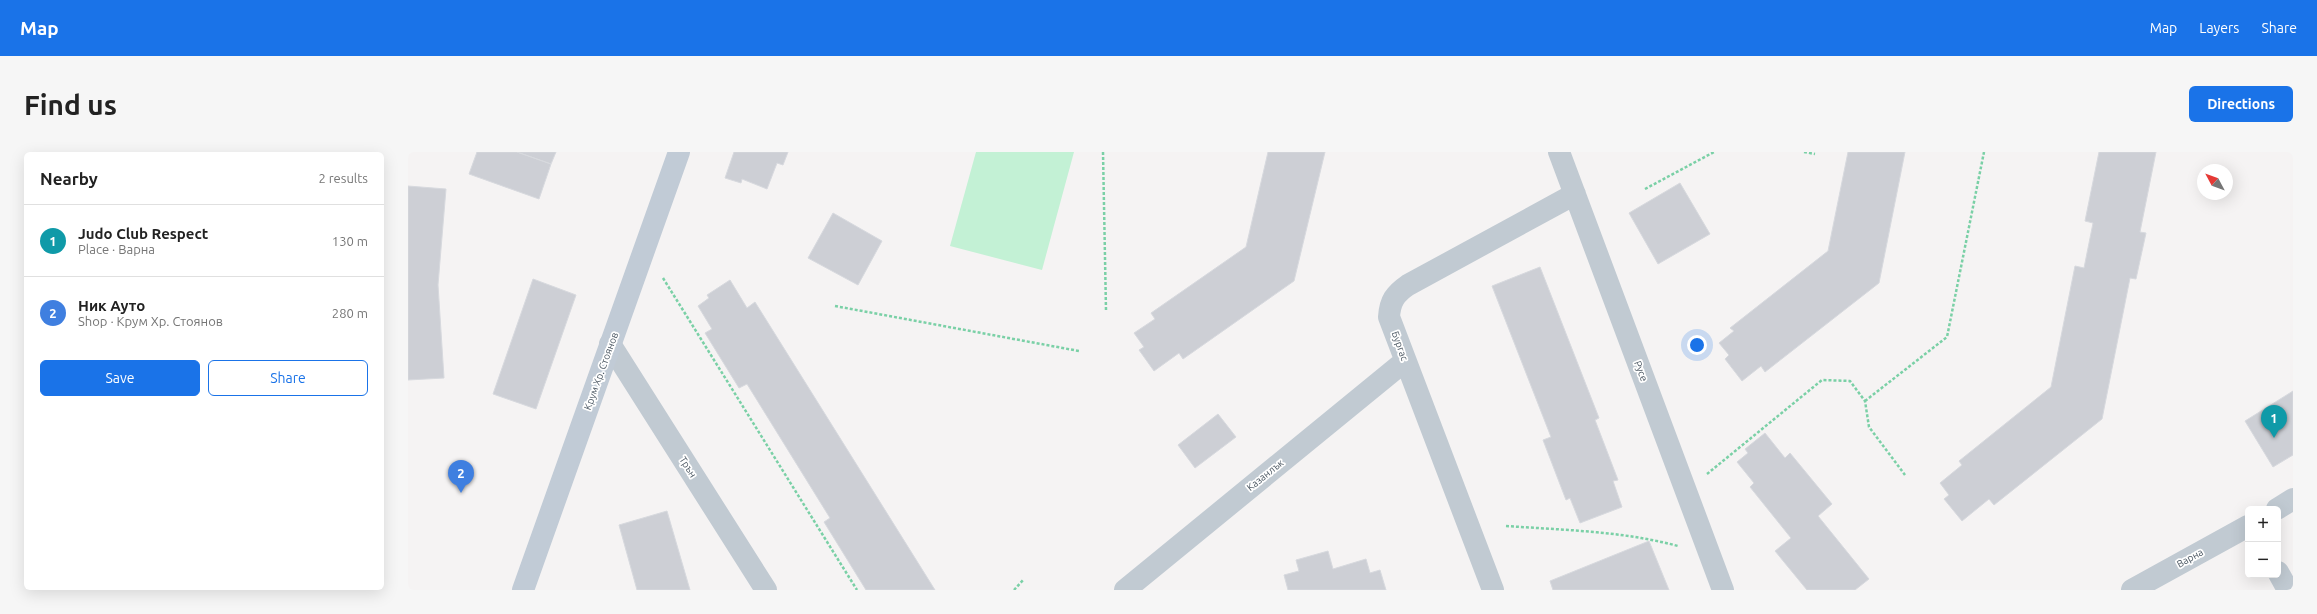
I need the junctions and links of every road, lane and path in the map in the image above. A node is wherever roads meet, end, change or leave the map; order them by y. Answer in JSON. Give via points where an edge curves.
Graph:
{"nodes":[{"id":1,"x":679,"y":152,"type":"edge"},
{"id":2,"x":1102,"y":152,"type":"edge"},
{"id":3,"x":1559,"y":152,"type":"edge"},
{"id":4,"x":1714,"y":152,"type":"edge"},
{"id":5,"x":1804,"y":152,"type":"edge"},
{"id":6,"x":1984,"y":152,"type":"edge"},
{"id":7,"x":1815,"y":154,"type":"dead end"},
{"id":8,"x":1645,"y":189,"type":"dead end"},
{"id":9,"x":1575,"y":194,"type":"junction"},
{"id":10,"x":645,"y":249,"type":"junction"},
{"id":11,"x":835,"y":306,"type":"dead end"},
{"id":12,"x":1106,"y":310,"type":"dead end"},
{"id":13,"x":610,"y":344,"type":"junction"},
{"id":14,"x":1080,"y":351,"type":"dead end"},
{"id":15,"x":1405,"y":361,"type":"junction"},
{"id":16,"x":1865,"y":401,"type":"junction"},
{"id":17,"x":1905,"y":475,"type":"dead end"},
{"id":18,"x":1686,"y":491,"type":"junction"},
{"id":19,"x":2293,"y":499,"type":"edge"},
{"id":20,"x":2281,"y":506,"type":"edge"},
{"id":21,"x":1506,"y":526,"type":"dead end"},
{"id":22,"x":2245,"y":528,"type":"edge"},
{"id":23,"x":1710,"y":554,"type":"junction"},
{"id":24,"x":2281,"y":577,"type":"edge"},
{"id":25,"x":1024,"y":579,"type":"dead end"},
{"id":26,"x":523,"y":590,"type":"edge"},
{"id":27,"x":766,"y":590,"type":"edge"},
{"id":28,"x":857,"y":590,"type":"edge"},
{"id":29,"x":1014,"y":590,"type":"edge"},
{"id":30,"x":1125,"y":590,"type":"edge"},
{"id":31,"x":1493,"y":590,"type":"edge"},
{"id":32,"x":1723,"y":590,"type":"edge"},
{"id":33,"x":2132,"y":590,"type":"edge"},
{"id":34,"x":2288,"y":590,"type":"edge"}],
"edges":[{"from":1,"to":10,"type":"street","name":"Крум Хр. Стоянов"},
{"from":2,"to":12,"type":"path"},
{"from":3,"to":9,"type":"street","name":"Русе"},
{"from":4,"to":8,"type":"path"},
{"from":5,"to":7,"type":"path"},
{"from":6,"to":16,"type":"path","via":[[1947,337]]},
{"from":9,"to":15,"type":"street","name":"Бургас","via":[[1396,293],[1390,304],[1389,317]]},
{"from":9,"to":18,"type":"street","name":"Русе"},
{"from":10,"to":13,"type":"street","name":"Крум Хр. Стоянов"},
{"from":10,"to":28,"type":"path"},
{"from":11,"to":14,"type":"path"},
{"from":13,"to":26,"type":"street","name":"Крум Хр. Стоянов"},
{"from":13,"to":27,"type":"street","name":"Трън"},
{"from":15,"to":30,"type":"street","name":"Казанлък"},
{"from":15,"to":31,"type":"street","name":"Бургас"},
{"from":16,"to":17,"type":"path","via":[[1869,427]]},
{"from":16,"to":18,"type":"path","via":[[1850,381],[1822,380]]},
{"from":18,"to":23,"type":"street","name":"Русе"},
{"from":19,"to":20,"type":"street"},
{"from":21,"to":23,"type":"path","via":[[1652,539]]},
{"from":22,"to":33,"type":"street","name":"Варна"},
{"from":23,"to":32,"type":"street","name":"Русе"},
{"from":24,"to":34,"type":"street"},
{"from":25,"to":29,"type":"path"}]}
